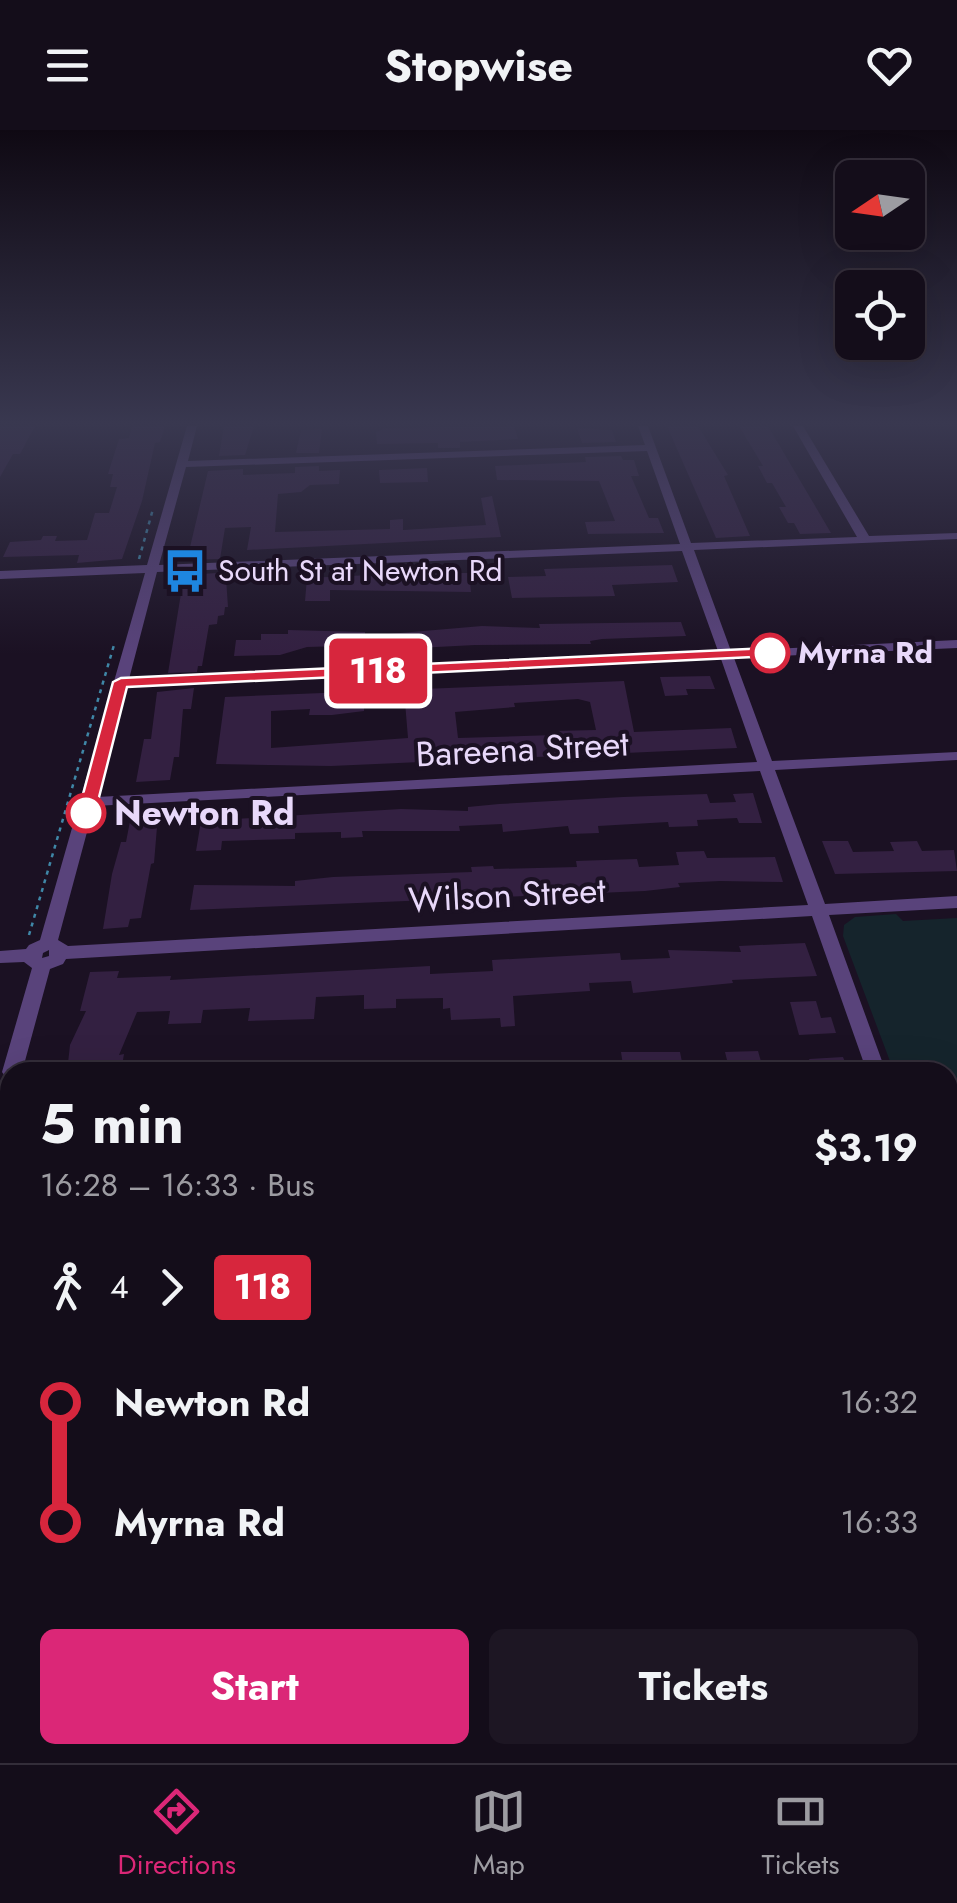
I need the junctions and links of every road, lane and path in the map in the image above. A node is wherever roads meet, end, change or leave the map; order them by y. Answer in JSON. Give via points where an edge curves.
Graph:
{"nodes":[{"id":1,"x":172,"y":502,"type":"edge"},
{"id":2,"x":672,"y":502,"type":"edge"},
{"id":3,"x":842,"y":502,"type":"edge"},
{"id":4,"x":957,"y":536,"type":"edge"},
{"id":5,"x":864,"y":540,"type":"junction"},
{"id":6,"x":689,"y":547,"type":"junction"},
{"id":7,"x":152,"y":568,"type":"junction"},
{"id":8,"x":0,"y":575,"type":"edge"},
{"id":9,"x":115,"y":642,"type":"dead end"},
{"id":10,"x":957,"y":644,"type":"edge"},
{"id":11,"x":728,"y":654,"type":"junction"},
{"id":12,"x":121,"y":682,"type":"junction"},
{"id":13,"x":957,"y":756,"type":"edge"},
{"id":14,"x":765,"y":766,"type":"junction"},
{"id":15,"x":90,"y":802,"type":"junction"},
{"id":16,"x":957,"y":902,"type":"edge"},
{"id":17,"x":819,"y":910,"type":"junction"},
{"id":18,"x":55,"y":948,"type":"junction"},
{"id":19,"x":33,"y":954,"type":"junction"},
{"id":20,"x":0,"y":957,"type":"edge"},
{"id":21,"x":14,"y":1062,"type":"edge"},
{"id":22,"x":872,"y":1062,"type":"edge"}],
"edges":[{"from":1,"to":7,"type":"street"},
{"from":2,"to":6,"type":"street"},
{"from":3,"to":5,"type":"street"},
{"from":4,"to":5,"type":"street"},
{"from":5,"to":6,"type":"street"},
{"from":6,"to":7,"type":"street"},
{"from":6,"to":11,"type":"street"},
{"from":7,"to":8,"type":"street"},
{"from":7,"to":12,"type":"street"},
{"from":9,"to":19,"type":"path"},
{"from":10,"to":11,"type":"street"},
{"from":11,"to":12,"type":"street"},
{"from":11,"to":14,"type":"street"},
{"from":12,"to":15,"type":"street"},
{"from":13,"to":14,"type":"street","name":"Bareena Street"},
{"from":14,"to":15,"type":"street","name":"Bareena Street"},
{"from":14,"to":17,"type":"street"},
{"from":15,"to":18,"type":"street"},
{"from":16,"to":17,"type":"street","name":"Wilson Street"},
{"from":17,"to":18,"type":"street","name":"Wilson Street"},
{"from":17,"to":22,"type":"street"},
{"from":18,"to":19,"type":"street","via":[[57,960]]},
{"from":19,"to":20,"type":"street"},
{"from":19,"to":21,"type":"street"}]}
